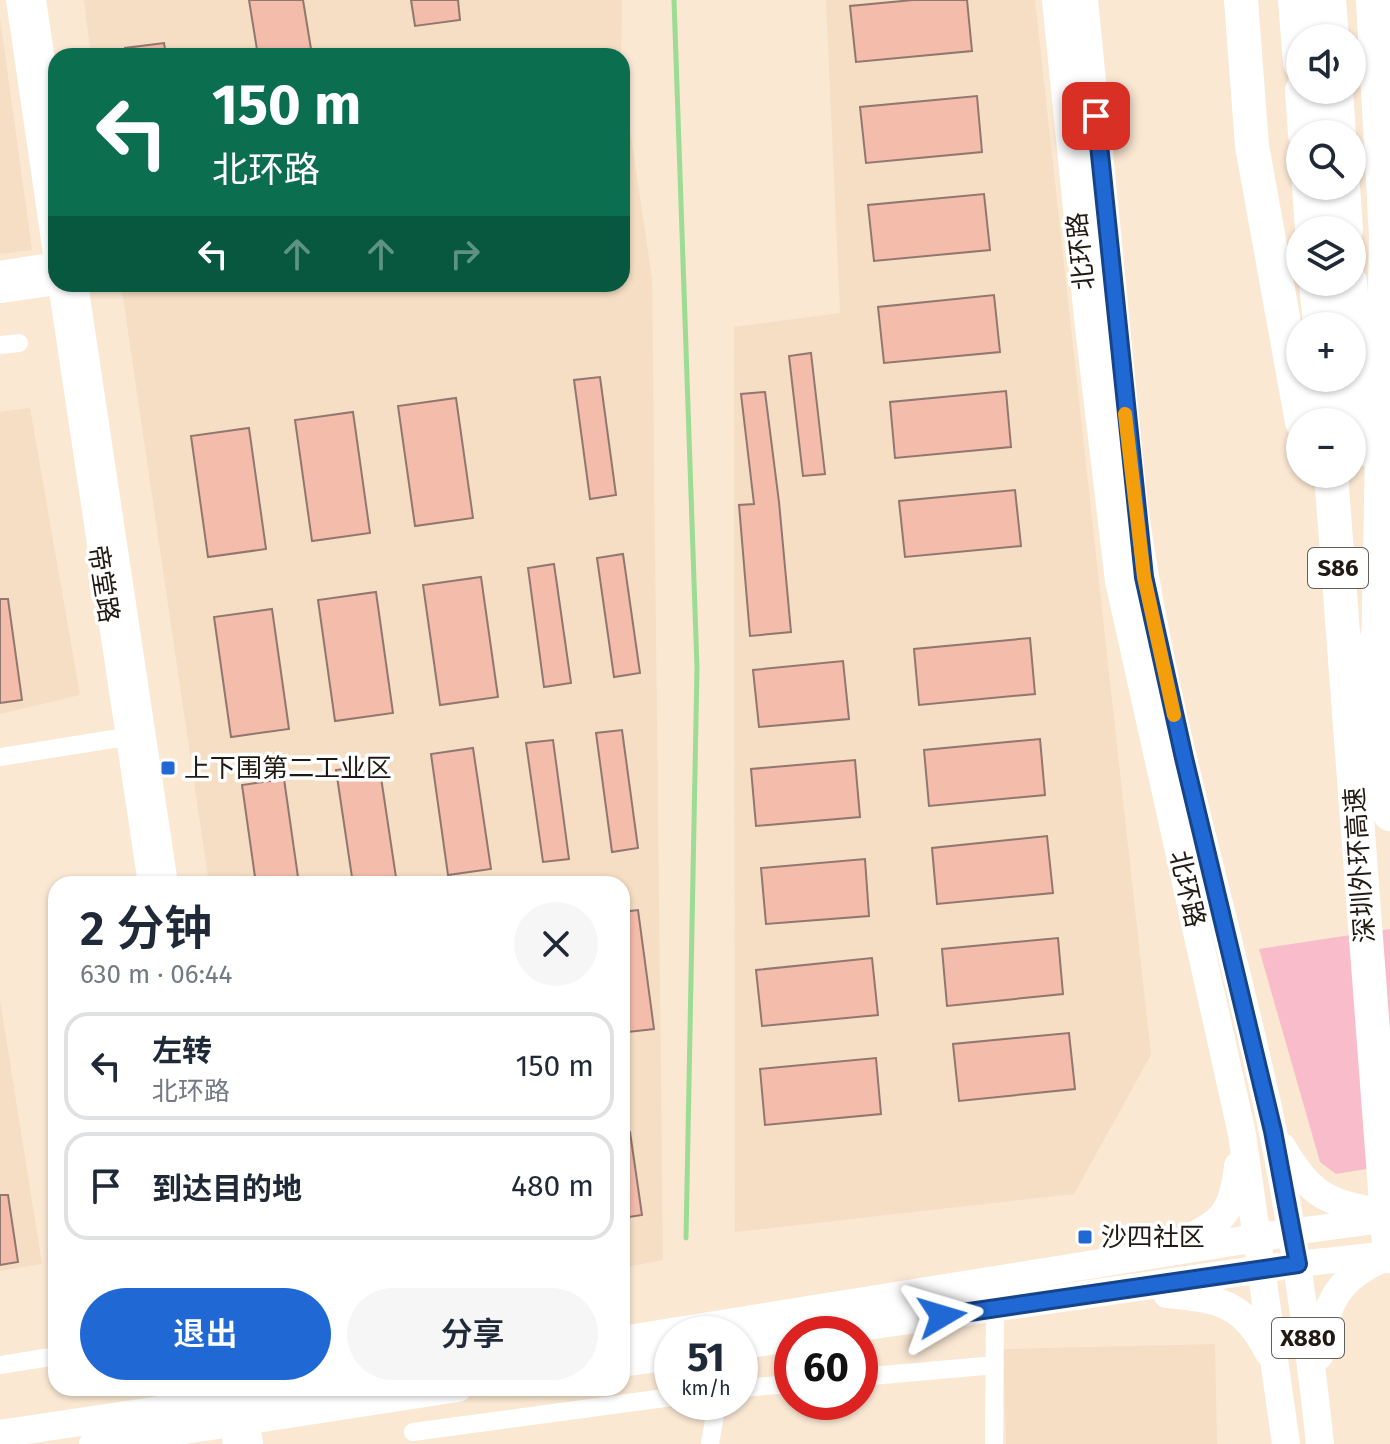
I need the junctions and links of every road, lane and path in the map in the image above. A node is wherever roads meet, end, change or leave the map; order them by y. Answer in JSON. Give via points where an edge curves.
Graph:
{"nodes":[{"id":1,"x":17,"y":0,"type":"edge"},
{"id":2,"x":35,"y":0,"type":"edge"},
{"id":3,"x":1056,"y":0,"type":"edge"},
{"id":4,"x":1084,"y":0,"type":"edge"},
{"id":5,"x":1241,"y":0,"type":"edge"},
{"id":6,"x":1295,"y":0,"type":"edge"},
{"id":7,"x":1329,"y":0,"type":"edge"},
{"id":8,"x":1373,"y":0,"type":"edge"},
{"id":9,"x":1297,"y":24,"type":"edge"},
{"id":10,"x":1331,"y":24,"type":"edge"},
{"id":11,"x":48,"y":87,"type":"edge"},
{"id":12,"x":48,"y":211,"type":"edge"},
{"id":13,"x":48,"y":266,"type":"edge"},
{"id":14,"x":0,"y":272,"type":"edge"},
{"id":15,"x":48,"y":285,"type":"edge"},
{"id":16,"x":0,"y":292,"type":"edge"},
{"id":17,"x":58,"y":292,"type":"edge"},
{"id":18,"x":78,"y":292,"type":"edge"},
{"id":19,"x":1351,"y":296,"type":"edge"},
{"id":20,"x":1299,"y":408,"type":"edge"},
{"id":21,"x":1314,"y":488,"type":"edge"},
{"id":22,"x":1332,"y":488,"type":"edge"},
{"id":23,"x":1378,"y":660,"type":"junction"},
{"id":24,"x":1345,"y":663,"type":"junction"},
{"id":25,"x":136,"y":735,"type":"junction"},
{"id":26,"x":0,"y":757,"type":"edge"},
{"id":27,"x":1390,"y":814,"type":"edge"},
{"id":28,"x":148,"y":876,"type":"edge"},
{"id":29,"x":165,"y":876,"type":"edge"},
{"id":30,"x":1273,"y":1131,"type":"junction"},
{"id":31,"x":1242,"y":1134,"type":"junction"},
{"id":32,"x":1390,"y":1217,"type":"edge"},
{"id":33,"x":1291,"y":1232,"type":"junction"},
{"id":34,"x":1258,"y":1238,"type":"junction"},
{"id":35,"x":1390,"y":1255,"type":"edge"},
{"id":36,"x":1146,"y":1256,"type":"junction"},
{"id":37,"x":1298,"y":1264,"type":"junction"},
{"id":38,"x":1261,"y":1269,"type":"junction"},
{"id":39,"x":1123,"y":1290,"type":"junction"},
{"id":40,"x":995,"y":1309,"type":"junction"},
{"id":41,"x":878,"y":1325,"type":"edge"},
{"id":42,"x":630,"y":1339,"type":"edge"},
{"id":43,"x":48,"y":1357,"type":"edge"},
{"id":44,"x":654,"y":1359,"type":"edge"},
{"id":45,"x":630,"y":1362,"type":"edge"},
{"id":46,"x":0,"y":1365,"type":"edge"},
{"id":47,"x":995,"y":1365,"type":"junction"},
{"id":48,"x":1276,"y":1367,"type":"junction"},
{"id":49,"x":878,"y":1375,"type":"edge"},
{"id":50,"x":285,"y":1396,"type":"edge"},
{"id":51,"x":388,"y":1396,"type":"edge"},
{"id":52,"x":654,"y":1399,"type":"edge"},
{"id":53,"x":1315,"y":1401,"type":"junction"},
{"id":54,"x":238,"y":1413,"type":"edge"},
{"id":55,"x":714,"y":1420,"type":"edge"},
{"id":56,"x":413,"y":1432,"type":"dead end"},
{"id":57,"x":0,"y":1434,"type":"edge"},
{"id":58,"x":93,"y":1444,"type":"edge"},
{"id":59,"x":710,"y":1444,"type":"edge"},
{"id":60,"x":994,"y":1444,"type":"edge"},
{"id":61,"x":1286,"y":1444,"type":"edge"},
{"id":62,"x":1320,"y":1444,"type":"edge"}],
"edges":[{"from":1,"to":12,"type":"street"},
{"from":2,"to":11,"type":"street"},
{"from":3,"to":31,"type":"main road","name":"北环路","via":[[1119,581]]},
{"from":4,"to":30,"type":"main road","name":"北环路","via":[[1144,577]]},
{"from":5,"to":20,"type":"highway","via":[[1252,146]]},
{"from":6,"to":9,"type":"highway"},
{"from":7,"to":10,"type":"highway"},
{"from":8,"to":23,"type":"highway","via":[[1386,237]]},
{"from":13,"to":14,"type":"street"},
{"from":15,"to":16,"type":"street"},
{"from":17,"to":25,"type":"street","name":"帝堂路"},
{"from":18,"to":25,"type":"street","name":"帝堂路"},
{"from":19,"to":23,"type":"highway","name":"深圳外环高速","number":"S86"},
{"from":21,"to":24,"type":"highway"},
{"from":22,"to":24,"type":"highway","name":"深圳外环高速","number":"S86"},
{"from":23,"to":27,"type":"highway","name":"深圳外环高速","number":"S86"},
{"from":24,"to":35,"type":"highway","name":"深圳外环高速","number":"S86"},
{"from":25,"to":26,"type":"street"},
{"from":25,"to":28,"type":"street","name":"帝堂路"},
{"from":25,"to":29,"type":"street","name":"帝堂路"},
{"from":30,"to":32,"type":"main road","via":[[1317,1193]]},
{"from":30,"to":33,"type":"main road","name":"北环路"},
{"from":31,"to":34,"type":"main road","name":"北环路"},
{"from":31,"to":36,"type":"main road","via":[[1235,1189],[1226,1213],[1207,1230]]},
{"from":32,"to":33,"type":"main road"},
{"from":33,"to":34,"type":"main road"},
{"from":33,"to":37,"type":"main road","name":"北环路","number":"X880"},
{"from":34,"to":36,"type":"main road"},
{"from":34,"to":38,"type":"main road","name":"北环路"},
{"from":35,"to":37,"type":"main road"},
{"from":35,"to":53,"type":"main road","via":[[1354,1273],[1330,1306]]},
{"from":36,"to":42,"type":"main road"},
{"from":37,"to":38,"type":"main road"},
{"from":37,"to":53,"type":"main road","name":"北环路","number":"X880"},
{"from":38,"to":39,"type":"main road"},
{"from":38,"to":48,"type":"main road","name":"北环路","number":"X880"},
{"from":39,"to":40,"type":"main road"},
{"from":39,"to":48,"type":"main road","via":[[1207,1298],[1231,1307],[1259,1334]]},
{"from":40,"to":41,"type":"main road"},
{"from":40,"to":47,"type":"street"},
{"from":43,"to":46,"type":"street"},
{"from":44,"to":45,"type":"main road"},
{"from":47,"to":49,"type":"street"},
{"from":47,"to":60,"type":"street"},
{"from":48,"to":61,"type":"main road","name":"北环路","number":"X880"},
{"from":50,"to":54,"type":"main road"},
{"from":51,"to":54,"type":"main road"},
{"from":52,"to":56,"type":"street"},
{"from":53,"to":62,"type":"main road","name":"北环路","number":"X880"},
{"from":54,"to":57,"type":"main road"},
{"from":54,"to":58,"type":"main road"},
{"from":55,"to":59,"type":"street"}]}
